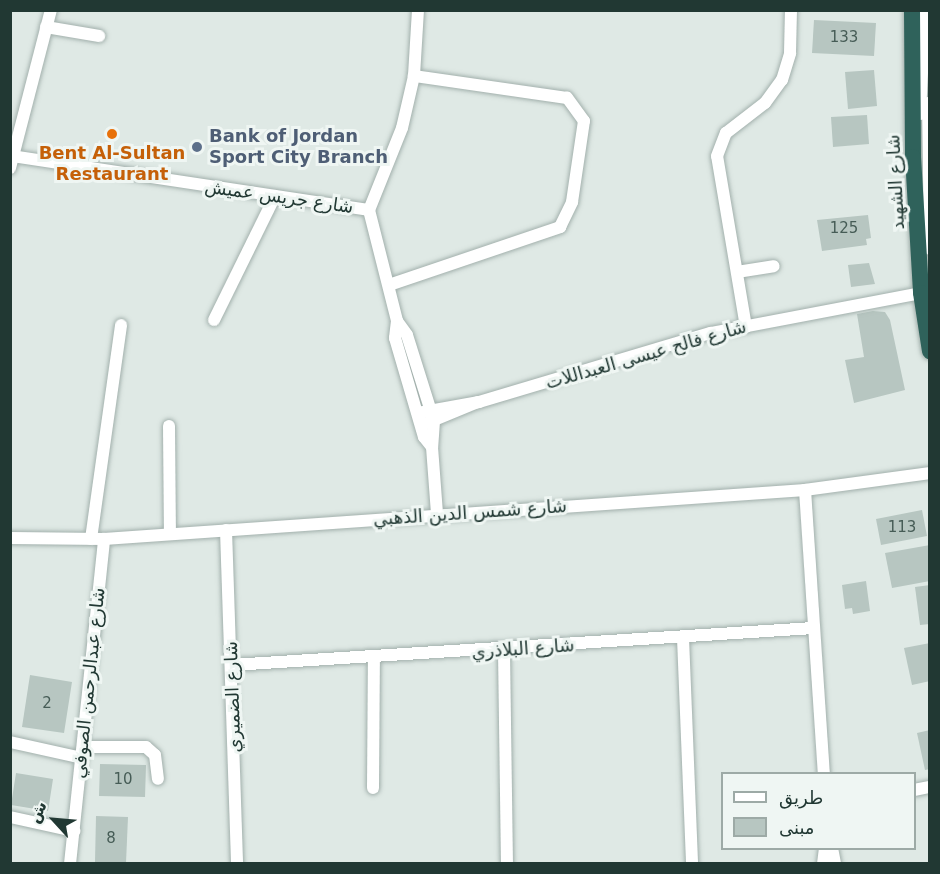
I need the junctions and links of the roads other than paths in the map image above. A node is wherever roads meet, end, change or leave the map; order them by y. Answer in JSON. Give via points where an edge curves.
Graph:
{"nodes":[{"id":1,"x":51,"y":10,"type":"edge"},
{"id":2,"x":418,"y":10,"type":"edge"},
{"id":3,"x":790,"y":10,"type":"edge"},
{"id":4,"x":912,"y":10,"type":"edge"},
{"id":5,"x":925,"y":10,"type":"edge"},
{"id":6,"x":46,"y":27,"type":"junction"},
{"id":7,"x":99,"y":36,"type":"dead end"},
{"id":8,"x":930,"y":54,"type":"edge"},
{"id":9,"x":414,"y":76,"type":"junction"},
{"id":10,"x":11,"y":162,"type":"edge"},
{"id":11,"x":275,"y":196,"type":"junction"},
{"id":12,"x":369,"y":210,"type":"junction"},
{"id":13,"x":930,"y":249,"type":"edge"},
{"id":14,"x":774,"y":266,"type":"dead end"},
{"id":15,"x":737,"y":272,"type":"junction"},
{"id":16,"x":389,"y":285,"type":"junction"},
{"id":17,"x":925,"y":301,"type":"edge"},
{"id":18,"x":214,"y":320,"type":"dead end"},
{"id":19,"x":397,"y":321,"type":"junction"},
{"id":20,"x":121,"y":325,"type":"dead end"},
{"id":21,"x":746,"y":327,"type":"junction"},
{"id":22,"x":930,"y":351,"type":"edge"},
{"id":23,"x":432,"y":415,"type":"junction"},
{"id":24,"x":419,"y":419,"type":"junction"},
{"id":25,"x":169,"y":426,"type":"dead end"},
{"id":26,"x":432,"y":447,"type":"junction"},
{"id":27,"x":930,"y":473,"type":"edge"},
{"id":28,"x":805,"y":490,"type":"junction"},
{"id":29,"x":437,"y":514,"type":"junction"},
{"id":30,"x":226,"y":530,"type":"junction"},
{"id":31,"x":170,"y":533,"type":"junction"},
{"id":32,"x":10,"y":538,"type":"edge"},
{"id":33,"x":91,"y":539,"type":"junction"},
{"id":34,"x":104,"y":539,"type":"junction"},
{"id":35,"x":813,"y":628,"type":"junction"},
{"id":36,"x":683,"y":638,"type":"junction"},
{"id":37,"x":504,"y":651,"type":"junction"},
{"id":38,"x":374,"y":657,"type":"junction"},
{"id":39,"x":232,"y":666,"type":"junction"},
{"id":40,"x":10,"y":742,"type":"edge"},
{"id":41,"x":82,"y":753,"type":"junction"},
{"id":42,"x":824,"y":772,"type":"edge"},
{"id":43,"x":158,"y":779,"type":"dead end"},
{"id":44,"x":373,"y":788,"type":"dead end"},
{"id":45,"x":10,"y":817,"type":"edge"},
{"id":46,"x":74,"y":831,"type":"junction"},
{"id":47,"x":70,"y":864,"type":"edge"},
{"id":48,"x":237,"y":864,"type":"edge"},
{"id":49,"x":507,"y":864,"type":"edge"},
{"id":50,"x":692,"y":864,"type":"edge"}],
"edges":[{"from":1,"to":6,"type":"street"},
{"from":2,"to":9,"type":"street"},
{"from":3,"to":15,"type":"street","via":[[790,53],[782,80],[765,103],[726,133],[718,148]]},
{"from":4,"to":17,"type":"highway","name":"شارع الشهيد","via":[[914,157]]},
{"from":5,"to":17,"type":"street","via":[[920,176]]},
{"from":6,"to":7,"type":"street"},
{"from":6,"to":10,"type":"street"},
{"from":8,"to":13,"type":"street","via":[[925,158]]},
{"from":9,"to":12,"type":"street","via":[[396,148]]},
{"from":9,"to":16,"type":"street","via":[[567,98],[584,121],[572,202],[560,227]]},
{"from":10,"to":11,"type":"street","name":"شارع جريس عميش"},
{"from":11,"to":12,"type":"street","name":"شارع جريس عميش"},
{"from":11,"to":18,"type":"street"},
{"from":12,"to":16,"type":"street"},
{"from":14,"to":15,"type":"street"},
{"from":15,"to":21,"type":"street"},
{"from":16,"to":19,"type":"street"},
{"from":17,"to":21,"type":"street","name":"شارع فالح عيسى العبداللات"},
{"from":17,"to":22,"type":"highway","name":"شارع الشهيد"},
{"from":19,"to":23,"type":"street","via":[[407,335]]},
{"from":19,"to":24,"type":"street","via":[[395,338]]},
{"from":20,"to":33,"type":"street"},
{"from":21,"to":23,"type":"street","name":"شارع فالح عيسى العبداللات"},
{"from":23,"to":24,"type":"street","name":"شارع فالح عيسى العبداللات"},
{"from":23,"to":26,"type":"street"},
{"from":24,"to":26,"type":"street"},
{"from":25,"to":31,"type":"street"},
{"from":26,"to":29,"type":"street"},
{"from":27,"to":28,"type":"street","name":"شارع شمس الدين الذهبي"},
{"from":28,"to":29,"type":"street","name":"شارع شمس الدين الذهبي"},
{"from":28,"to":35,"type":"street"},
{"from":29,"to":30,"type":"street","name":"شارع شمس الدين الذهبي"},
{"from":30,"to":31,"type":"street","name":"شارع شمس الدين الذهبي"},
{"from":30,"to":39,"type":"street","name":"شارع الضميري"},
{"from":31,"to":34,"type":"street","name":"شارع شمس الدين الذهبي"},
{"from":32,"to":33,"type":"street","name":"شارع شمس الدين الذهبي"},
{"from":33,"to":34,"type":"street","name":"شارع شمس الدين الذهبي"},
{"from":34,"to":41,"type":"street","name":"شارع عبدالرحمن الصوفي"},
{"from":35,"to":36,"type":"street","name":"شارع البلاذري"},
{"from":35,"to":42,"type":"street"},
{"from":36,"to":37,"type":"street","name":"شارع البلاذري"},
{"from":36,"to":50,"type":"street"},
{"from":37,"to":38,"type":"street","name":"شارع البلاذري"},
{"from":37,"to":49,"type":"street"},
{"from":38,"to":39,"type":"street","name":"شارع البلاذري"},
{"from":38,"to":44,"type":"street"},
{"from":39,"to":48,"type":"street","name":"شارع الضميري"},
{"from":40,"to":41,"type":"street"},
{"from":41,"to":43,"type":"street","via":[[146,747],[155,755]]},
{"from":41,"to":46,"type":"street","name":"شارع عبدالرحمن الصوفي"},
{"from":45,"to":46,"type":"street"},
{"from":46,"to":47,"type":"street","name":"شارع عبدالرحمن الصوفي"}]}
